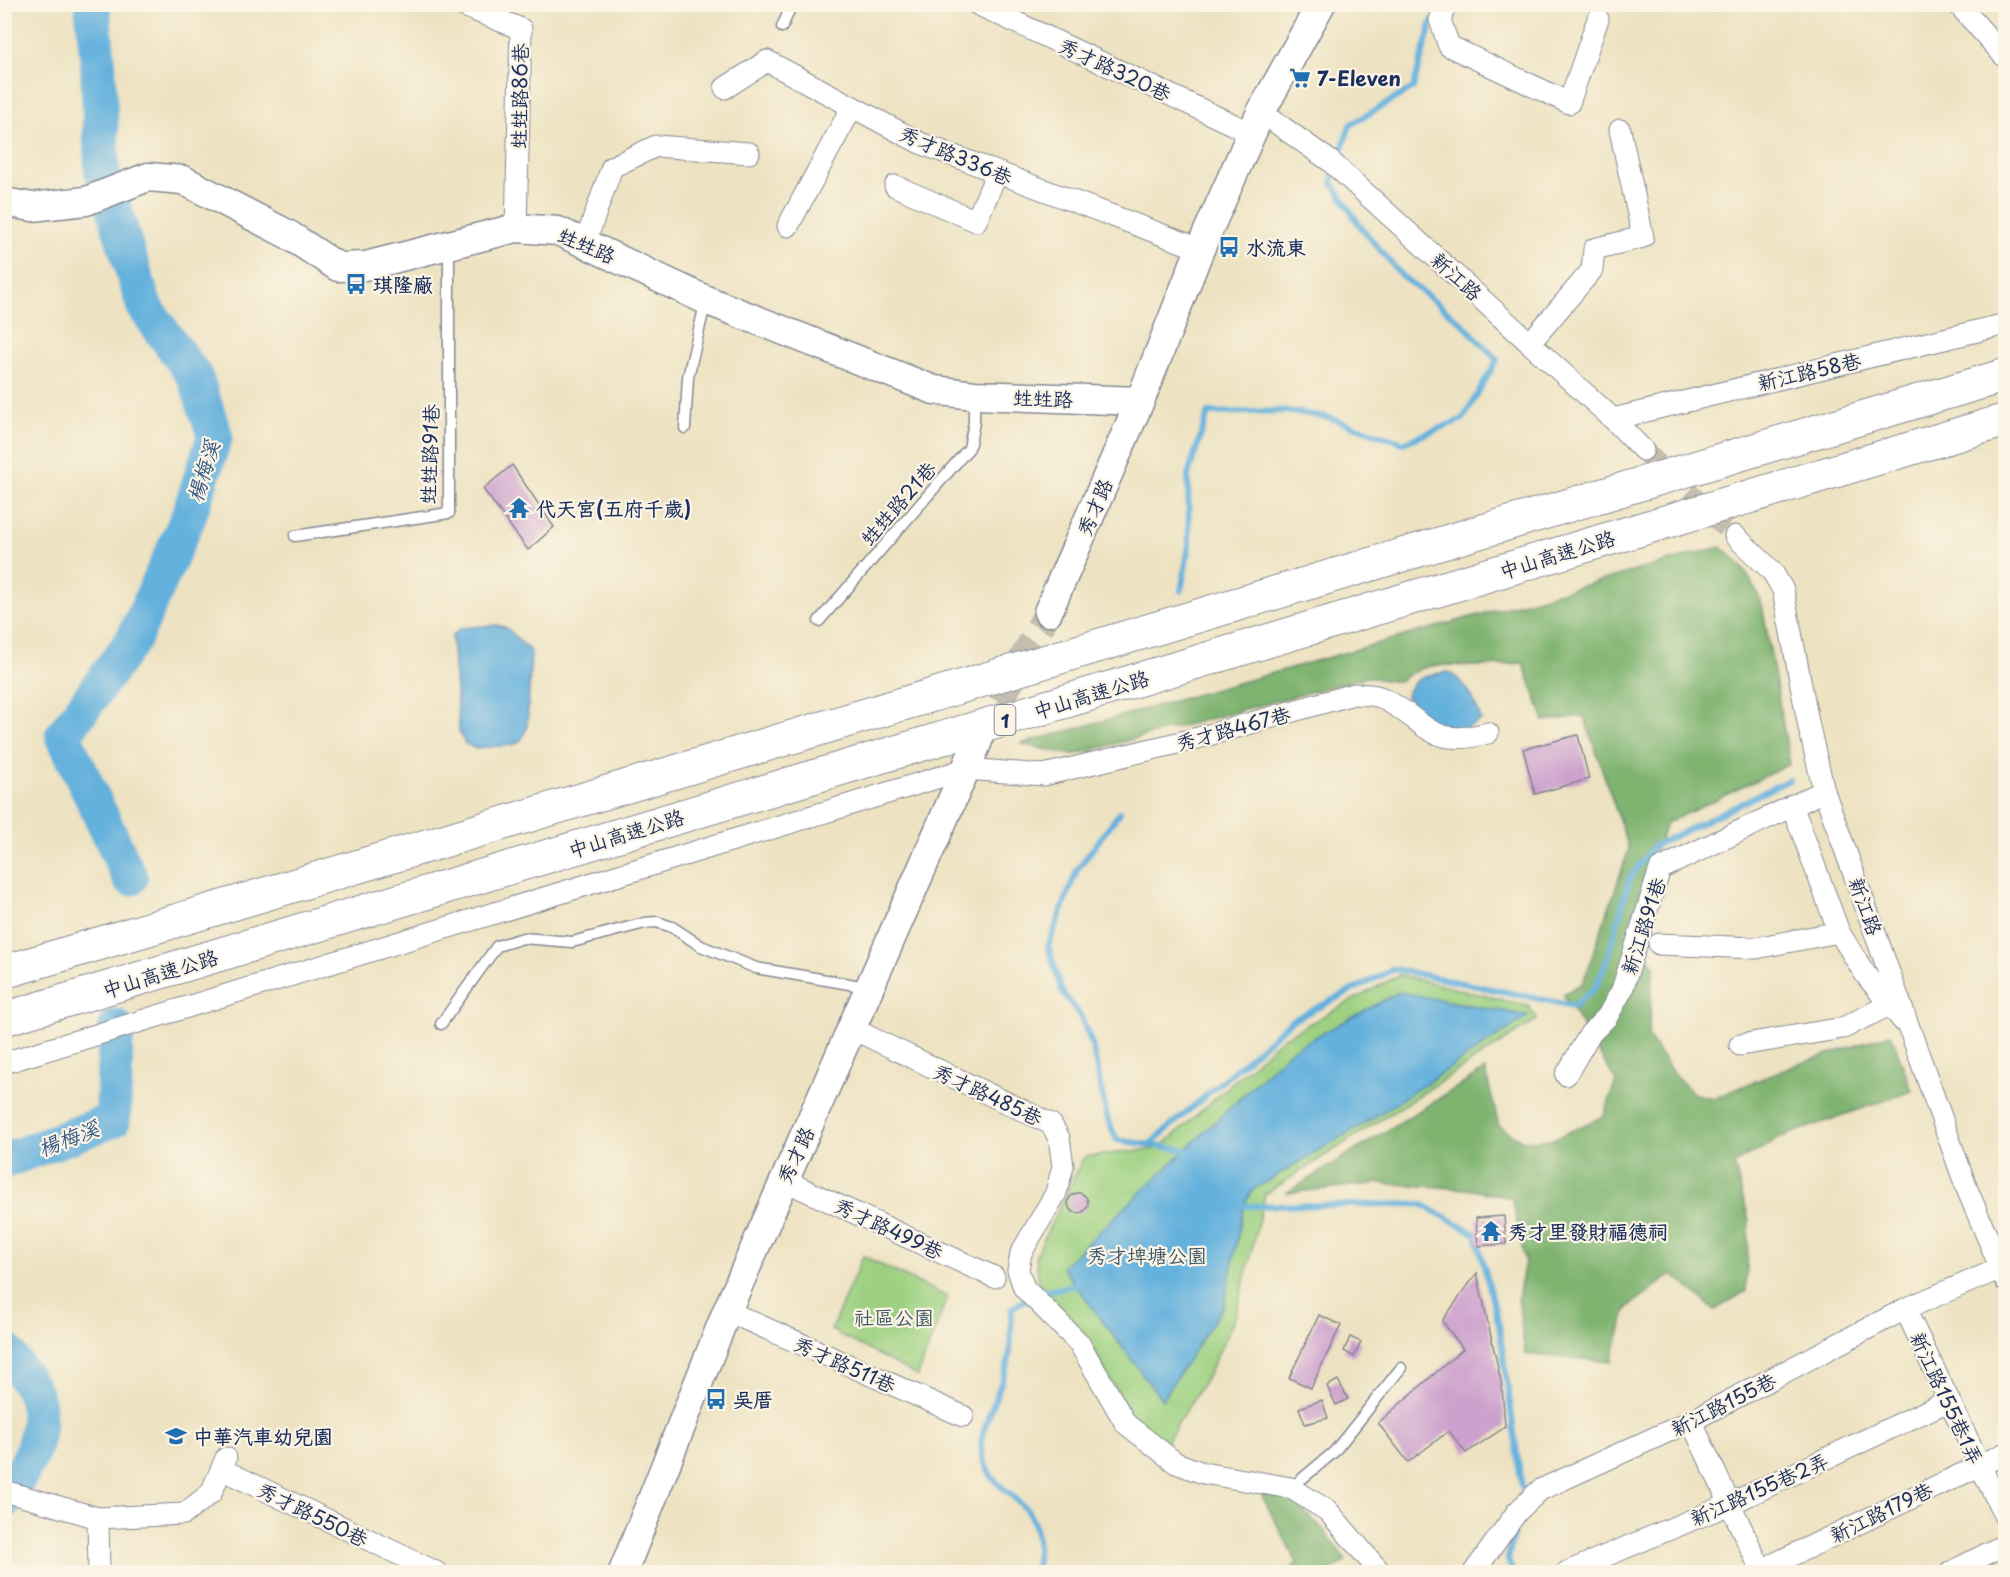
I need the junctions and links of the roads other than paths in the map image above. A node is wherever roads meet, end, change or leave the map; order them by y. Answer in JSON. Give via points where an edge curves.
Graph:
{"nodes":[{"id":1,"x":459,"y":4,"type":"edge"},
{"id":2,"x":792,"y":4,"type":"edge"},
{"id":3,"x":977,"y":4,"type":"edge"},
{"id":4,"x":1321,"y":4,"type":"edge"},
{"id":5,"x":1446,"y":4,"type":"edge"},
{"id":6,"x":1958,"y":4,"type":"edge"},
{"id":7,"x":1598,"y":19,"type":"dead end"},
{"id":8,"x":782,"y":27,"type":"dead end"},
{"id":9,"x":2006,"y":58,"type":"edge"},
{"id":10,"x":725,"y":88,"type":"dead end"},
{"id":11,"x":852,"y":107,"type":"junction"},
{"id":12,"x":1257,"y":123,"type":"junction"},
{"id":13,"x":1620,"y":130,"type":"dead end"},
{"id":14,"x":749,"y":153,"type":"dead end"},
{"id":15,"x":997,"y":173,"type":"junction"},
{"id":16,"x":895,"y":186,"type":"dead end"},
{"id":17,"x":4,"y":202,"type":"edge"},
{"id":18,"x":788,"y":226,"type":"dead end"},
{"id":19,"x":516,"y":228,"type":"junction"},
{"id":20,"x":585,"y":243,"type":"junction"},
{"id":21,"x":449,"y":246,"type":"junction"},
{"id":22,"x":1200,"y":249,"type":"junction"},
{"id":23,"x":706,"y":300,"type":"junction"},
{"id":24,"x":2006,"y":324,"type":"edge"},
{"id":25,"x":1530,"y":343,"type":"junction"},
{"id":26,"x":2006,"y":375,"type":"edge"},
{"id":27,"x":974,"y":395,"type":"junction"},
{"id":28,"x":1140,"y":401,"type":"junction"},
{"id":29,"x":1613,"y":418,"type":"junction"},
{"id":30,"x":2006,"y":420,"type":"edge"},
{"id":31,"x":685,"y":428,"type":"dead end"},
{"id":32,"x":1643,"y":450,"type":"tunnel mouth"},
{"id":33,"x":295,"y":536,"type":"dead end"},
{"id":34,"x":1735,"y":536,"type":"tunnel mouth"},
{"id":35,"x":1048,"y":612,"type":"tunnel mouth"},
{"id":36,"x":819,"y":621,"type":"dead end"},
{"id":37,"x":1488,"y":733,"type":"dead end"},
{"id":38,"x":978,"y":741,"type":"tunnel mouth"},
{"id":39,"x":966,"y":769,"type":"junction"},
{"id":40,"x":1824,"y":791,"type":"junction"},
{"id":41,"x":1792,"y":805,"type":"junction"},
{"id":42,"x":1839,"y":932,"type":"junction"},
{"id":43,"x":1659,"y":944,"type":"dead end"},
{"id":44,"x":4,"y":972,"type":"edge"},
{"id":45,"x":870,"y":988,"type":"junction"},
{"id":46,"x":1889,"y":1005,"type":"junction"},
{"id":47,"x":4,"y":1019,"type":"edge"},
{"id":48,"x":441,"y":1024,"type":"dead end"},
{"id":49,"x":1910,"y":1028,"type":"junction"},
{"id":50,"x":853,"y":1029,"type":"junction"},
{"id":51,"x":1740,"y":1045,"type":"dead end"},
{"id":52,"x":4,"y":1063,"type":"edge"},
{"id":53,"x":1566,"y":1075,"type":"dead end"},
{"id":54,"x":783,"y":1180,"type":"junction"},
{"id":55,"x":2002,"y":1275,"type":"edge"},
{"id":56,"x":994,"y":1277,"type":"dead end"},
{"id":57,"x":1905,"y":1309,"type":"junction"},
{"id":58,"x":727,"y":1311,"type":"junction"},
{"id":59,"x":1401,"y":1368,"type":"dead end"},
{"id":60,"x":1948,"y":1401,"type":"junction"},
{"id":61,"x":963,"y":1416,"type":"dead end"},
{"id":62,"x":1691,"y":1421,"type":"junction"},
{"id":63,"x":2006,"y":1453,"type":"edge"},
{"id":64,"x":1978,"y":1464,"type":"junction"},
{"id":65,"x":1291,"y":1488,"type":"junction"},
{"id":66,"x":8,"y":1492,"type":"dead end"},
{"id":67,"x":1730,"y":1504,"type":"junction"},
{"id":68,"x":98,"y":1518,"type":"junction"},
{"id":69,"x":2006,"y":1519,"type":"edge"},
{"id":70,"x":2006,"y":1544,"type":"edge"},
{"id":71,"x":99,"y":1572,"type":"edge"},
{"id":72,"x":436,"y":1572,"type":"edge"},
{"id":73,"x":623,"y":1572,"type":"edge"},
{"id":74,"x":1380,"y":1572,"type":"edge"},
{"id":75,"x":1474,"y":1572,"type":"edge"},
{"id":76,"x":1567,"y":1572,"type":"edge"},
{"id":77,"x":1760,"y":1572,"type":"edge"},
{"id":78,"x":1951,"y":1572,"type":"edge"}],
"edges":[{"from":1,"to":19,"type":"street","name":"甡甡路86巷","via":[[521,29]]},
{"from":2,"to":8,"type":"lane"},
{"from":3,"to":12,"type":"street","name":"秀才路320巷"},
{"from":4,"to":12,"type":"main road","name":"秀才路"},
{"from":5,"to":7,"type":"street","via":[[1440,20],[1449,46],[1569,104]]},
{"from":6,"to":9,"type":"street"},
{"from":10,"to":11,"type":"street","name":"秀才路336巷","via":[[767,61]]},
{"from":11,"to":15,"type":"street","name":"秀才路336巷","via":[[920,143]]},
{"from":11,"to":18,"type":"street"},
{"from":12,"to":22,"type":"main road","name":"秀才路"},
{"from":12,"to":25,"type":"street","name":"新江路","via":[[1338,168]]},
{"from":13,"to":25,"type":"street","via":[[1643,237],[1594,249],[1592,270]]},
{"from":14,"to":20,"type":"street","via":[[656,146],[612,167]]},
{"from":15,"to":16,"type":"street","via":[[976,221]]},
{"from":15,"to":22,"type":"street","name":"秀才路336巷"},
{"from":17,"to":21,"type":"main road","name":"甡甡路","via":[[32,207],[86,201],[148,177],[183,180],[289,235],[338,267],[365,266]]},
{"from":19,"to":20,"type":"main road","name":"甡甡路","via":[[558,231]]},
{"from":19,"to":21,"type":"main road","name":"甡甡路"},
{"from":20,"to":23,"type":"main road","name":"甡甡路"},
{"from":21,"to":33,"type":"lane","name":"甡甡路91巷","via":[[449,513]]},
{"from":22,"to":28,"type":"main road","name":"秀才路"},
{"from":23,"to":27,"type":"main road","name":"甡甡路","via":[[934,390]]},
{"from":23,"to":31,"type":"lane","via":[[688,377]]},
{"from":24,"to":29,"type":"street","name":"新江路58巷"},
{"from":25,"to":29,"type":"street","name":"新江路"},
{"from":26,"to":44,"type":"highway","number":"1"},
{"from":27,"to":28,"type":"main road","name":"甡甡路"},
{"from":27,"to":36,"type":"lane","name":"甡甡路21巷","via":[[969,448]]},
{"from":28,"to":35,"type":"main road","name":"秀才路"},
{"from":29,"to":32,"type":"street","name":"新江路"},
{"from":30,"to":47,"type":"highway","name":"中山高速公路","number":"1"},
{"from":34,"to":40,"type":"street","name":"新江路","via":[[1772,571],[1783,590]]},
{"from":37,"to":39,"type":"street","name":"秀才路467巷","via":[[1465,739],[1435,735],[1381,697],[1354,694],[1198,738],[1044,775]]},
{"from":38,"to":39,"type":"main road","name":"秀才路"},
{"from":39,"to":45,"type":"main road","name":"秀才路"},
{"from":39,"to":52,"type":"street"},
{"from":40,"to":41,"type":"street","name":"新江路91巷"},
{"from":40,"to":49,"type":"street","name":"新江路"},
{"from":41,"to":42,"type":"street"},
{"from":41,"to":53,"type":"street","name":"新江路91巷","via":[[1660,869],[1622,990]]},
{"from":42,"to":43,"type":"street","via":[[1756,948]]},
{"from":42,"to":46,"type":"street"},
{"from":45,"to":48,"type":"lane","via":[[756,969],[701,946],[672,927],[645,923],[572,942],[523,939],[497,946]]},
{"from":45,"to":50,"type":"main road","name":"秀才路"},
{"from":46,"to":49,"type":"street"},
{"from":46,"to":51,"type":"street","via":[[1843,1029]]},
{"from":49,"to":55,"type":"street","name":"新江路"},
{"from":50,"to":54,"type":"main road","name":"秀才路"},
{"from":50,"to":65,"type":"street","name":"秀才路485巷","via":[[1052,1124],[1059,1138],[1063,1166],[1056,1193],[1021,1253],[1018,1270],[1024,1288],[1079,1343],[1126,1424],[1176,1463],[1203,1473]]},
{"from":54,"to":56,"type":"street","name":"秀才路499巷"},
{"from":54,"to":58,"type":"main road","name":"秀才路"},
{"from":55,"to":57,"type":"street","name":"新江路155巷"},
{"from":57,"to":60,"type":"street","name":"新江路155巷1弄"},
{"from":57,"to":62,"type":"street","name":"新江路155巷"},
{"from":58,"to":61,"type":"street","name":"秀才路511巷"},
{"from":58,"to":73,"type":"main road","name":"秀才路"},
{"from":59,"to":65,"type":"lane","via":[[1334,1452]]},
{"from":60,"to":64,"type":"street","name":"新江路155巷1弄"},
{"from":60,"to":67,"type":"street","name":"新江路155巷2弄"},
{"from":62,"to":67,"type":"street"},
{"from":62,"to":75,"type":"street","name":"新江路155巷","via":[[1540,1490],[1517,1512]]},
{"from":63,"to":64,"type":"street","name":"新江路179巷"},
{"from":64,"to":69,"type":"street","name":"新江路155巷1弄"},
{"from":64,"to":77,"type":"street","name":"新江路179巷"},
{"from":65,"to":74,"type":"street","name":"秀才路485巷","via":[[1328,1511]]},
{"from":66,"to":68,"type":"street"},
{"from":67,"to":76,"type":"street","name":"新江路155巷2弄"},
{"from":67,"to":77,"type":"street"},
{"from":68,"to":71,"type":"street"},
{"from":68,"to":72,"type":"street","name":"秀才路550巷","via":[[184,1514],[211,1493],[224,1464]]},
{"from":70,"to":78,"type":"street"}]}
